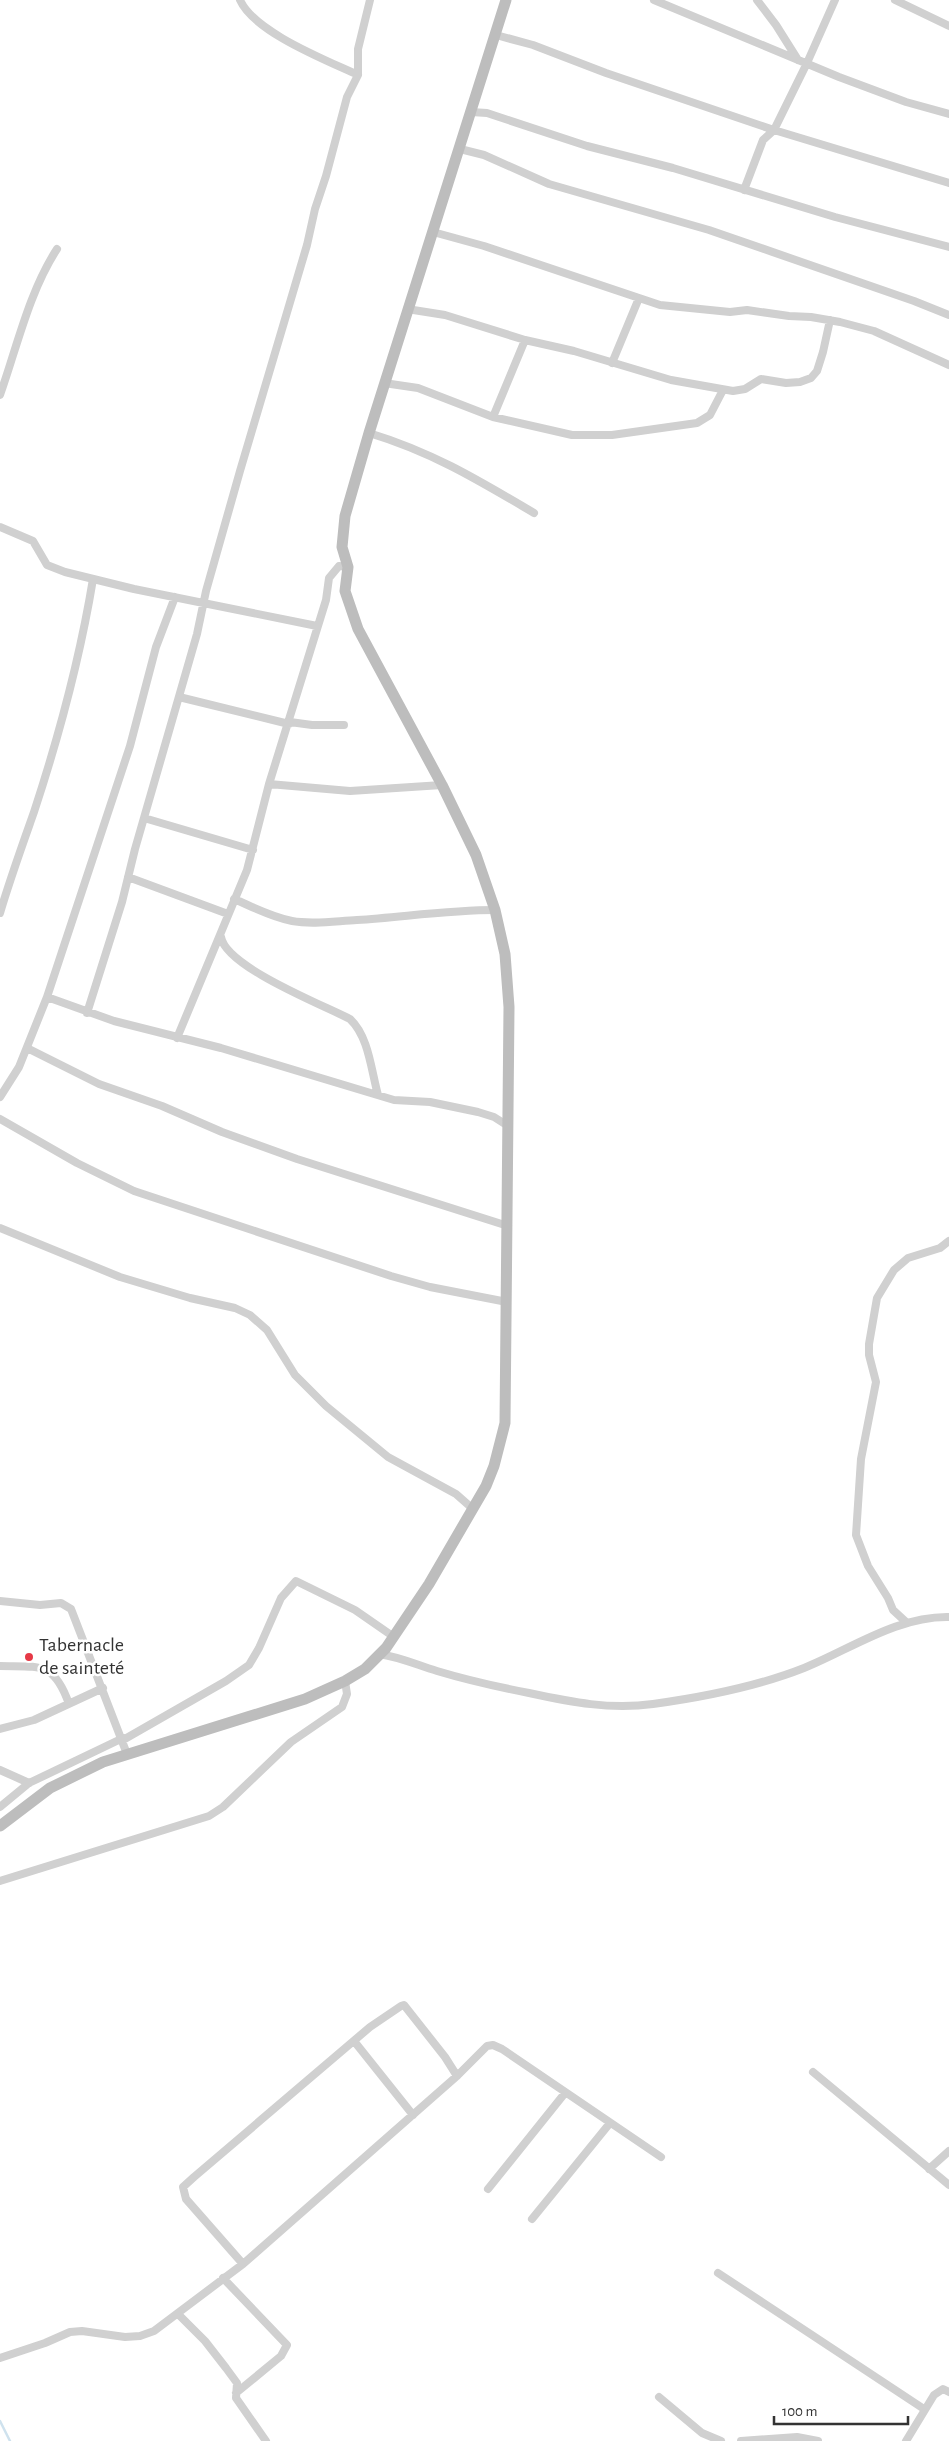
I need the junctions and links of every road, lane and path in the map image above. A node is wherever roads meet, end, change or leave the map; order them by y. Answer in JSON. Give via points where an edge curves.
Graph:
{"nodes":[{"id":1,"x":240,"y":0,"type":"edge"},
{"id":2,"x":370,"y":0,"type":"edge"},
{"id":3,"x":506,"y":0,"type":"edge"},
{"id":4,"x":654,"y":0,"type":"edge"},
{"id":5,"x":756,"y":0,"type":"edge"},
{"id":6,"x":835,"y":0,"type":"edge"},
{"id":7,"x":895,"y":0,"type":"edge"},
{"id":8,"x":949,"y":26,"type":"edge"},
{"id":9,"x":496,"y":35,"type":"junction"},
{"id":10,"x":798,"y":60,"type":"junction"},
{"id":11,"x":807,"y":64,"type":"junction"},
{"id":12,"x":358,"y":75,"type":"junction"},
{"id":13,"x":471,"y":112,"type":"junction"},
{"id":14,"x":949,"y":114,"type":"edge"},
{"id":15,"x":774,"y":130,"type":"junction"},
{"id":16,"x":460,"y":149,"type":"junction"},
{"id":17,"x":949,"y":183,"type":"edge"},
{"id":18,"x":744,"y":190,"type":"junction"},
{"id":19,"x":433,"y":232,"type":"junction"},
{"id":20,"x":949,"y":247,"type":"edge"},
{"id":21,"x":57,"y":248,"type":"dead end"},
{"id":22,"x":639,"y":298,"type":"junction"},
{"id":23,"x":407,"y":310,"type":"junction"},
{"id":24,"x":949,"y":315,"type":"edge"},
{"id":25,"x":830,"y":320,"type":"junction"},
{"id":26,"x":525,"y":340,"type":"junction"},
{"id":27,"x":612,"y":363,"type":"junction"},
{"id":28,"x":949,"y":364,"type":"edge"},
{"id":29,"x":384,"y":383,"type":"junction"},
{"id":30,"x":723,"y":390,"type":"junction"},
{"id":31,"x":0,"y":396,"type":"edge"},
{"id":32,"x":493,"y":416,"type":"junction"},
{"id":33,"x":369,"y":433,"type":"junction"},
{"id":34,"x":534,"y":513,"type":"dead end"},
{"id":35,"x":0,"y":527,"type":"edge"},
{"id":36,"x":348,"y":567,"type":"junction"},
{"id":37,"x":93,"y":579,"type":"junction"},
{"id":38,"x":175,"y":597,"type":"junction"},
{"id":39,"x":204,"y":602,"type":"junction"},
{"id":40,"x":317,"y":626,"type":"junction"},
{"id":41,"x":179,"y":697,"type":"junction"},
{"id":42,"x":289,"y":724,"type":"junction"},
{"id":43,"x":344,"y":725,"type":"dead end"},
{"id":44,"x":269,"y":784,"type":"junction"},
{"id":45,"x":442,"y":786,"type":"junction"},
{"id":46,"x":144,"y":818,"type":"junction"},
{"id":47,"x":253,"y":850,"type":"junction"},
{"id":48,"x":128,"y":877,"type":"junction"},
{"id":49,"x":234,"y":899,"type":"junction"},
{"id":50,"x":495,"y":910,"type":"junction"},
{"id":51,"x":0,"y":913,"type":"edge"},
{"id":52,"x":228,"y":914,"type":"junction"},
{"id":53,"x":221,"y":937,"type":"junction"},
{"id":54,"x":47,"y":996,"type":"junction"},
{"id":55,"x":87,"y":1013,"type":"junction"},
{"id":56,"x":177,"y":1038,"type":"junction"},
{"id":57,"x":27,"y":1048,"type":"junction"},
{"id":58,"x":378,"y":1094,"type":"junction"},
{"id":59,"x":0,"y":1097,"type":"edge"},
{"id":60,"x":0,"y":1119,"type":"edge"},
{"id":61,"x":508,"y":1126,"type":"junction"},
{"id":62,"x":508,"y":1226,"type":"junction"},
{"id":63,"x":0,"y":1228,"type":"edge"},
{"id":64,"x":949,"y":1241,"type":"edge"},
{"id":65,"x":507,"y":1302,"type":"junction"},
{"id":66,"x":473,"y":1509,"type":"junction"},
{"id":67,"x":0,"y":1601,"type":"edge"},
{"id":68,"x":893,"y":1610,"type":"junction"},
{"id":69,"x":949,"y":1617,"type":"edge"},
{"id":70,"x":906,"y":1622,"type":"junction"},
{"id":71,"x":890,"y":1629,"type":"junction"},
{"id":72,"x":394,"y":1636,"type":"junction"},
{"id":73,"x":379,"y":1654,"type":"junction"},
{"id":74,"x":0,"y":1666,"type":"edge"},
{"id":75,"x":345,"y":1681,"type":"junction"},
{"id":76,"x":103,"y":1688,"type":"junction"},
{"id":77,"x":68,"y":1704,"type":"junction"},
{"id":78,"x":0,"y":1729,"type":"edge"},
{"id":79,"x":123,"y":1739,"type":"junction"},
{"id":80,"x":127,"y":1754,"type":"junction"},
{"id":81,"x":0,"y":1770,"type":"edge"},
{"id":82,"x":29,"y":1783,"type":"junction"},
{"id":83,"x":0,"y":1807,"type":"edge"},
{"id":84,"x":0,"y":1826,"type":"edge"},
{"id":85,"x":0,"y":1881,"type":"edge"},
{"id":86,"x":354,"y":2041,"type":"junction"},
{"id":87,"x":813,"y":2072,"type":"dead end"},
{"id":88,"x":457,"y":2076,"type":"junction"},
{"id":89,"x":565,"y":2093,"type":"junction"},
{"id":90,"x":413,"y":2115,"type":"junction"},
{"id":91,"x":610,"y":2123,"type":"junction"},
{"id":92,"x":949,"y":2151,"type":"edge"},
{"id":93,"x":661,"y":2157,"type":"dead end"},
{"id":94,"x":929,"y":2169,"type":"junction"},
{"id":95,"x":949,"y":2185,"type":"edge"},
{"id":96,"x":488,"y":2189,"type":"dead end"},
{"id":97,"x":532,"y":2220,"type":"dead end"},
{"id":98,"x":243,"y":2264,"type":"junction"},
{"id":99,"x":718,"y":2273,"type":"dead end"},
{"id":100,"x":223,"y":2278,"type":"junction"},
{"id":101,"x":178,"y":2314,"type":"junction"},
{"id":102,"x":0,"y":2358,"type":"edge"},
{"id":103,"x":949,"y":2392,"type":"edge"},
{"id":104,"x":236,"y":2393,"type":"junction"},
{"id":105,"x":659,"y":2397,"type":"dead end"},
{"id":106,"x":924,"y":2409,"type":"junction"},
{"id":107,"x":266,"y":2441,"type":"edge"},
{"id":108,"x":721,"y":2441,"type":"edge"},
{"id":109,"x":740,"y":2441,"type":"edge"},
{"id":110,"x":818,"y":2441,"type":"edge"},
{"id":111,"x":906,"y":2441,"type":"edge"}],
"edges":[{"from":1,"to":12,"type":"street","via":[[273,33]]},
{"from":2,"to":12,"type":"street","via":[[358,49]]},
{"from":3,"to":9,"type":"main road"},
{"from":4,"to":10,"type":"street"},
{"from":5,"to":10,"type":"street"},
{"from":6,"to":11,"type":"street"},
{"from":7,"to":8,"type":"street"},
{"from":9,"to":13,"type":"main road"},
{"from":9,"to":15,"type":"street","via":[[533,45]]},
{"from":10,"to":11,"type":"street"},
{"from":11,"to":14,"type":"street","via":[[906,102]]},
{"from":11,"to":15,"type":"street"},
{"from":12,"to":39,"type":"street","via":[[348,97],[316,203],[307,245]]},
{"from":13,"to":16,"type":"main road"},
{"from":13,"to":18,"type":"street","via":[[487,113],[587,146]]},
{"from":15,"to":17,"type":"street"},
{"from":15,"to":18,"type":"street","via":[[763,140]]},
{"from":16,"to":19,"type":"main road"},
{"from":16,"to":24,"type":"street","via":[[484,155],[558,186],[799,260]]},
{"from":18,"to":20,"type":"street"},
{"from":19,"to":22,"type":"street"},
{"from":19,"to":23,"type":"main road"},
{"from":21,"to":31,"type":"street","via":[[34,297]]},
{"from":22,"to":25,"type":"street","via":[[676,307],[730,312],[747,310]]},
{"from":22,"to":27,"type":"street"},
{"from":23,"to":26,"type":"street","via":[[445,315]]},
{"from":23,"to":29,"type":"main road"},
{"from":25,"to":28,"type":"street","via":[[874,331]]},
{"from":25,"to":30,"type":"street","via":[[817,371],[811,378],[786,383],[761,380],[745,389]]},
{"from":26,"to":27,"type":"street"},
{"from":26,"to":32,"type":"street"},
{"from":27,"to":30,"type":"street","via":[[671,380]]},
{"from":29,"to":32,"type":"street","via":[[418,388]]},
{"from":29,"to":33,"type":"main road"},
{"from":30,"to":32,"type":"street","via":[[704,420],[622,434],[572,435]]},
{"from":33,"to":34,"type":"street","via":[[405,444],[459,468]]},
{"from":33,"to":36,"type":"main road","via":[[345,516],[342,547]]},
{"from":35,"to":37,"type":"street","via":[[34,541],[43,560],[51,567]]},
{"from":36,"to":40,"type":"street","via":[[339,566],[329,578]]},
{"from":36,"to":45,"type":"main road","via":[[344,591],[358,629]]},
{"from":37,"to":38,"type":"street"},
{"from":37,"to":51,"type":"street","via":[[68,697]]},
{"from":38,"to":39,"type":"street"},
{"from":38,"to":54,"type":"street","via":[[156,647],[130,746]]},
{"from":39,"to":40,"type":"street"},
{"from":39,"to":41,"type":"street"},
{"from":40,"to":42,"type":"street"},
{"from":41,"to":42,"type":"street"},
{"from":41,"to":46,"type":"street"},
{"from":42,"to":43,"type":"street"},
{"from":42,"to":44,"type":"street"},
{"from":44,"to":45,"type":"street","via":[[350,791]]},
{"from":44,"to":47,"type":"street"},
{"from":45,"to":50,"type":"main road","via":[[476,855]]},
{"from":46,"to":47,"type":"street"},
{"from":46,"to":48,"type":"street"},
{"from":47,"to":49,"type":"street"},
{"from":48,"to":52,"type":"street"},
{"from":48,"to":55,"type":"street"},
{"from":49,"to":50,"type":"street","via":[[276,916],[313,922]]},
{"from":49,"to":52,"type":"street"},
{"from":50,"to":61,"type":"main road","via":[[505,954],[510,1007]]},
{"from":52,"to":53,"type":"street"},
{"from":53,"to":56,"type":"street"},
{"from":53,"to":58,"type":"street","via":[[228,950],[263,976],[298,996],[337,1012],[356,1025]]},
{"from":54,"to":55,"type":"street"},
{"from":54,"to":57,"type":"street"},
{"from":55,"to":56,"type":"street"},
{"from":56,"to":58,"type":"street"},
{"from":57,"to":59,"type":"street"},
{"from":57,"to":62,"type":"street","via":[[100,1084],[222,1132]]},
{"from":58,"to":61,"type":"street","via":[[394,1100],[430,1102],[478,1112]]},
{"from":60,"to":65,"type":"street","via":[[134,1191],[391,1276]]},
{"from":61,"to":62,"type":"main road"},
{"from":62,"to":65,"type":"main road"},
{"from":63,"to":66,"type":"street","via":[[120,1277],[236,1308],[250,1315],[267,1330],[295,1375],[326,1406],[388,1457],[456,1494]]},
{"from":64,"to":68,"type":"street","via":[[940,1248],[908,1258],[894,1270],[877,1298],[869,1344],[876,1382],[861,1459],[856,1535],[868,1566]]},
{"from":65,"to":66,"type":"main road","via":[[505,1423],[494,1466]]},
{"from":66,"to":72,"type":"main road"},
{"from":67,"to":76,"type":"street","via":[[65,1604],[73,1612]]},
{"from":68,"to":70,"type":"street"},
{"from":68,"to":71,"type":"street"},
{"from":69,"to":70,"type":"street","via":[[932,1616]]},
{"from":70,"to":71,"type":"street"},
{"from":71,"to":73,"type":"street","via":[[802,1668],[760,1682],[628,1707],[604,1707],[508,1688]]},
{"from":72,"to":73,"type":"main road"},
{"from":72,"to":79,"type":"street","via":[[355,1610],[296,1581],[281,1598],[248,1665],[226,1681]]},
{"from":73,"to":75,"type":"main road","via":[[365,1669]]},
{"from":74,"to":77,"type":"street","via":[[46,1670],[62,1684]]},
{"from":75,"to":80,"type":"main road","via":[[306,1699]]},
{"from":75,"to":85,"type":"street","via":[[347,1694],[342,1707],[291,1742],[209,1816]]},
{"from":76,"to":77,"type":"street"},
{"from":76,"to":79,"type":"street"},
{"from":77,"to":78,"type":"street","via":[[34,1720]]},
{"from":79,"to":80,"type":"street"},
{"from":79,"to":82,"type":"street"},
{"from":80,"to":84,"type":"main road","via":[[50,1788]]},
{"from":81,"to":82,"type":"street"},
{"from":82,"to":83,"type":"street"},
{"from":86,"to":88,"type":"street","via":[[404,2005]]},
{"from":86,"to":90,"type":"street"},
{"from":86,"to":98,"type":"street","via":[[183,2187],[191,2205]]},
{"from":87,"to":94,"type":"street"},
{"from":88,"to":89,"type":"street","via":[[486,2046],[494,2045]]},
{"from":88,"to":90,"type":"street"},
{"from":89,"to":91,"type":"street"},
{"from":89,"to":96,"type":"street"},
{"from":90,"to":98,"type":"street"},
{"from":91,"to":93,"type":"street"},
{"from":91,"to":97,"type":"street"},
{"from":92,"to":94,"type":"street"},
{"from":94,"to":95,"type":"street"},
{"from":98,"to":100,"type":"street"},
{"from":99,"to":106,"type":"street"},
{"from":100,"to":101,"type":"street"},
{"from":100,"to":104,"type":"street","via":[[287,2345],[281,2356]]},
{"from":101,"to":102,"type":"street","via":[[154,2331],[140,2336],[70,2332]]},
{"from":101,"to":104,"type":"street","via":[[226,2368],[237,2383]]},
{"from":103,"to":106,"type":"street","via":[[938,2390]]},
{"from":104,"to":107,"type":"street","via":[[246,2415]]},
{"from":105,"to":108,"type":"street","via":[[702,2433]]},
{"from":106,"to":111,"type":"street"},
{"from":109,"to":110,"type":"street","via":[[797,2438]]}]}
